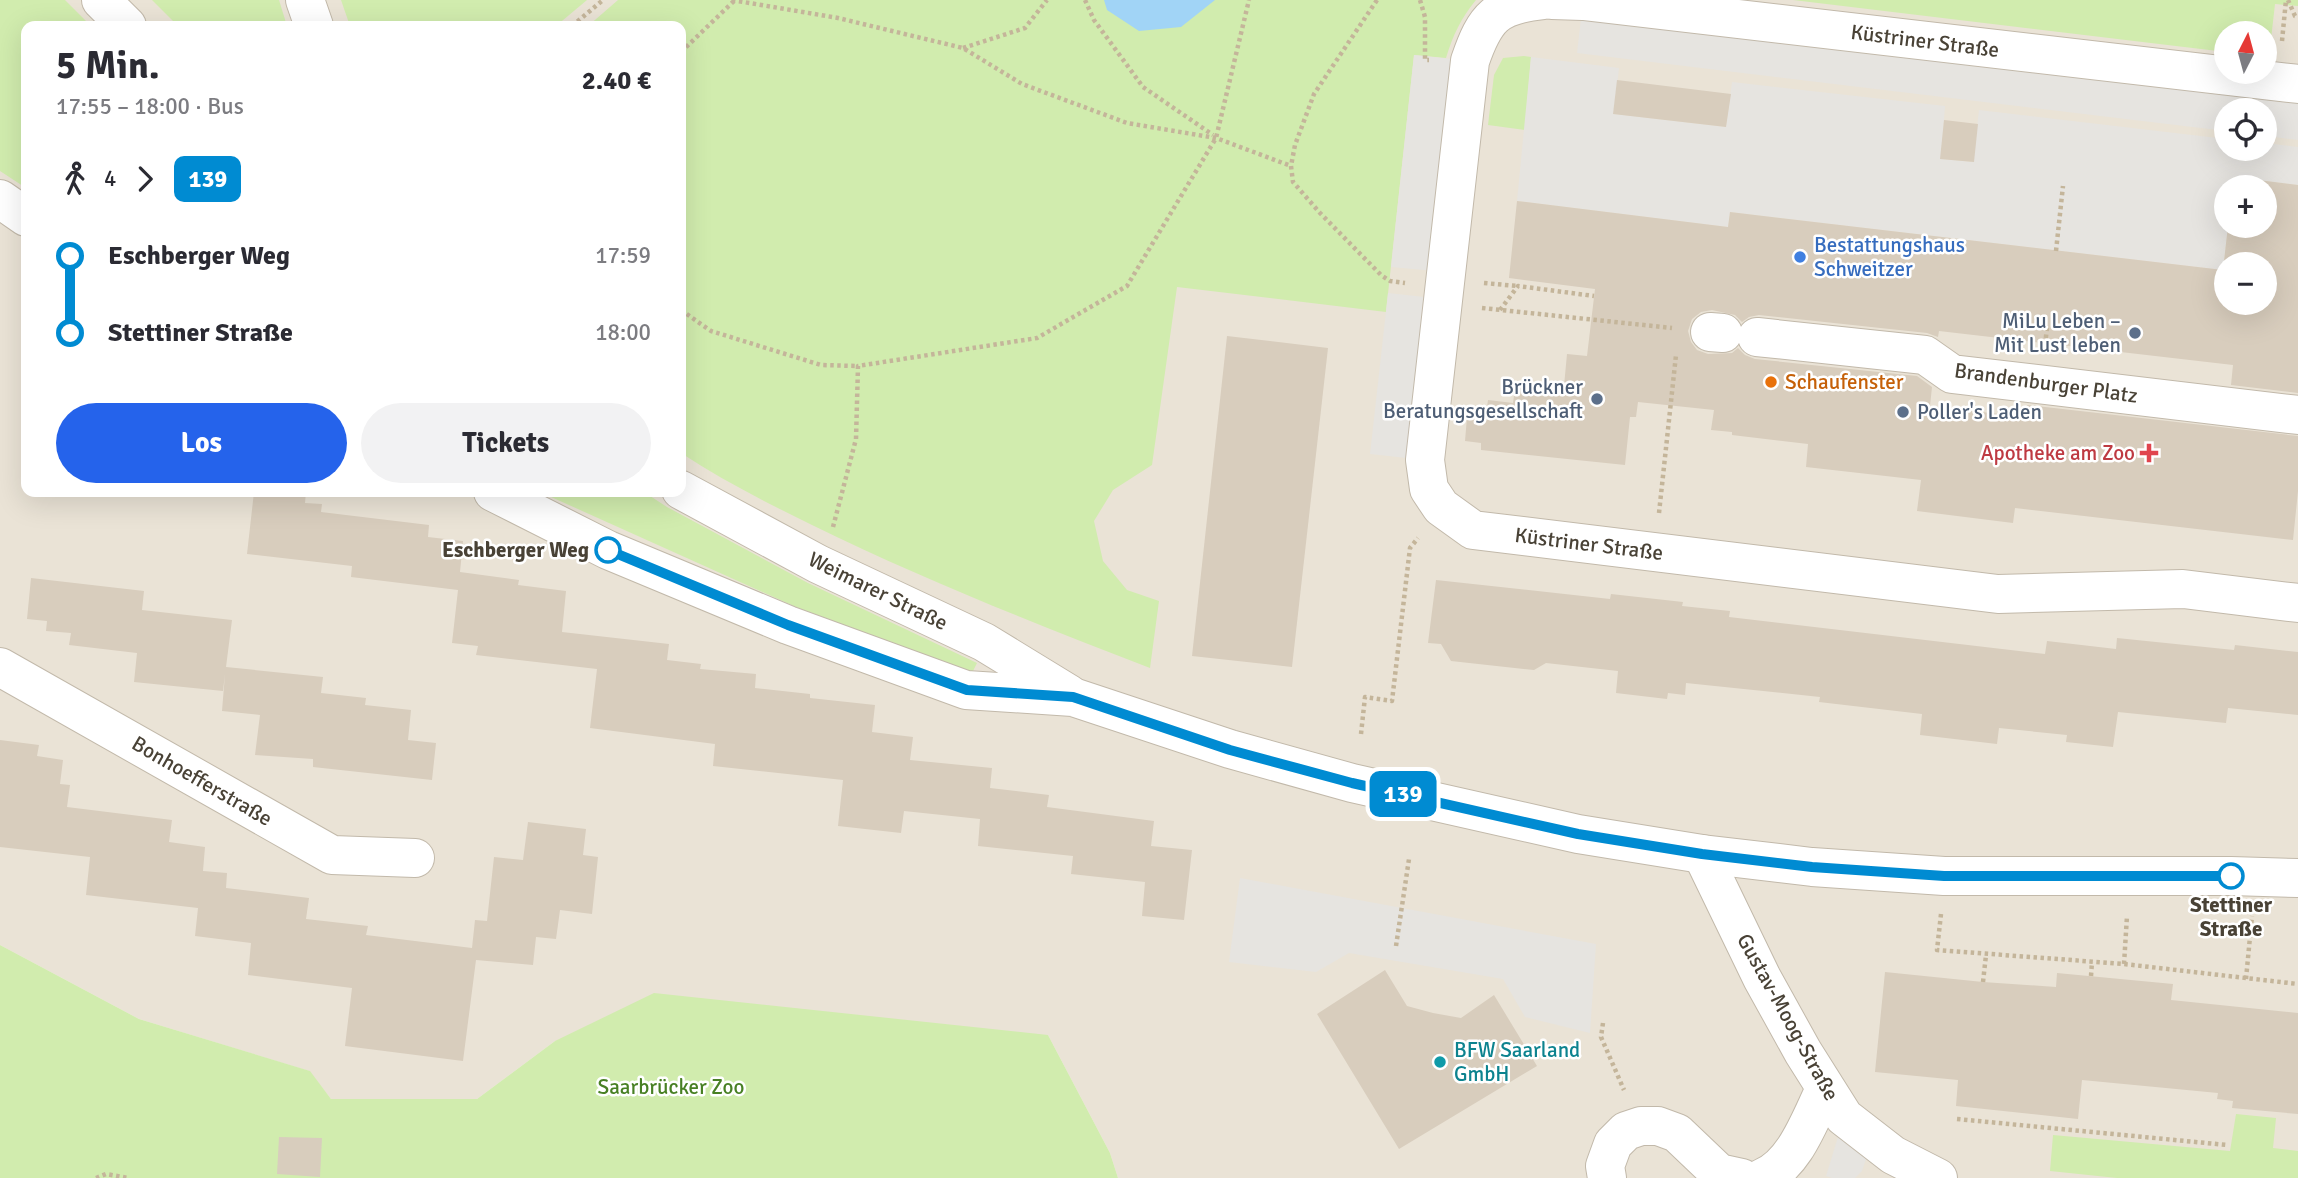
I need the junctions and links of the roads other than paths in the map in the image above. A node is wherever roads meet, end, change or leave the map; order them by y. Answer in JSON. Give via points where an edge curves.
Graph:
{"nodes":[{"id":1,"x":101,"y":0,"type":"edge"},
{"id":2,"x":305,"y":0,"type":"edge"},
{"id":3,"x":1544,"y":0,"type":"edge"},
{"id":4,"x":1552,"y":0,"type":"edge"},
{"id":5,"x":122,"y":21,"type":"edge"},
{"id":6,"x":312,"y":21,"type":"edge"},
{"id":7,"x":2298,"y":84,"type":"edge"},
{"id":8,"x":0,"y":199,"type":"edge"},
{"id":9,"x":21,"y":213,"type":"edge"},
{"id":10,"x":1717,"y":332,"type":"road end"},
{"id":11,"x":2298,"y":415,"type":"edge"},
{"id":12,"x":686,"y":493,"type":"edge"},
{"id":13,"x":503,"y":497,"type":"edge"},
{"id":14,"x":2298,"y":603,"type":"edge"},
{"id":15,"x":0,"y":667,"type":"edge"},
{"id":16,"x":1073,"y":697,"type":"junction"},
{"id":17,"x":1702,"y":854,"type":"junction"},
{"id":18,"x":415,"y":858,"type":"dead end"},
{"id":19,"x":2298,"y":878,"type":"edge"},
{"id":20,"x":1825,"y":1089,"type":"junction"},
{"id":21,"x":1606,"y":1178,"type":"edge"},
{"id":22,"x":1742,"y":1178,"type":"edge"},
{"id":23,"x":1762,"y":1178,"type":"edge"},
{"id":24,"x":1938,"y":1178,"type":"edge"}],
"edges":[{"from":1,"to":5,"type":"street"},
{"from":2,"to":6,"type":"street"},
{"from":3,"to":14,"type":"street","name":"Küstriner Straße","via":[[1498,12],[1484,26],[1470,61],[1425,460],[1429,489],[1441,507],[1474,530],[1998,594],[2183,589]]},
{"from":4,"to":7,"type":"street","name":"Küstriner Straße"},
{"from":8,"to":9,"type":"street"},
{"from":10,"to":11,"type":"street","name":"Brandenburger Platz","via":[[1925,355],[1952,374]]},
{"from":12,"to":16,"type":"street","name":"Weimarer Straße","via":[[818,564],[984,642]]},
{"from":13,"to":16,"type":"street","via":[[621,555],[788,625],[967,690]]},
{"from":15,"to":18,"type":"street","name":"Bonhoefferstraße","via":[[332,855]]},
{"from":16,"to":17,"type":"street","via":[[1230,750],[1352,783],[1578,834]]},
{"from":17,"to":19,"type":"street","via":[[1944,876]]},
{"from":17,"to":20,"type":"street","name":"Gustav-Moog-Straße","via":[[1762,978]]},
{"from":20,"to":23,"type":"street","via":[[1786,1160]]},
{"from":20,"to":24,"type":"street","name":"Gustav-Moog-Straße","via":[[1844,1117],[1872,1140]]},
{"from":21,"to":22,"type":"street","via":[[1613,1144],[1626,1131],[1658,1126],[1677,1133],[1719,1173]]}]}
